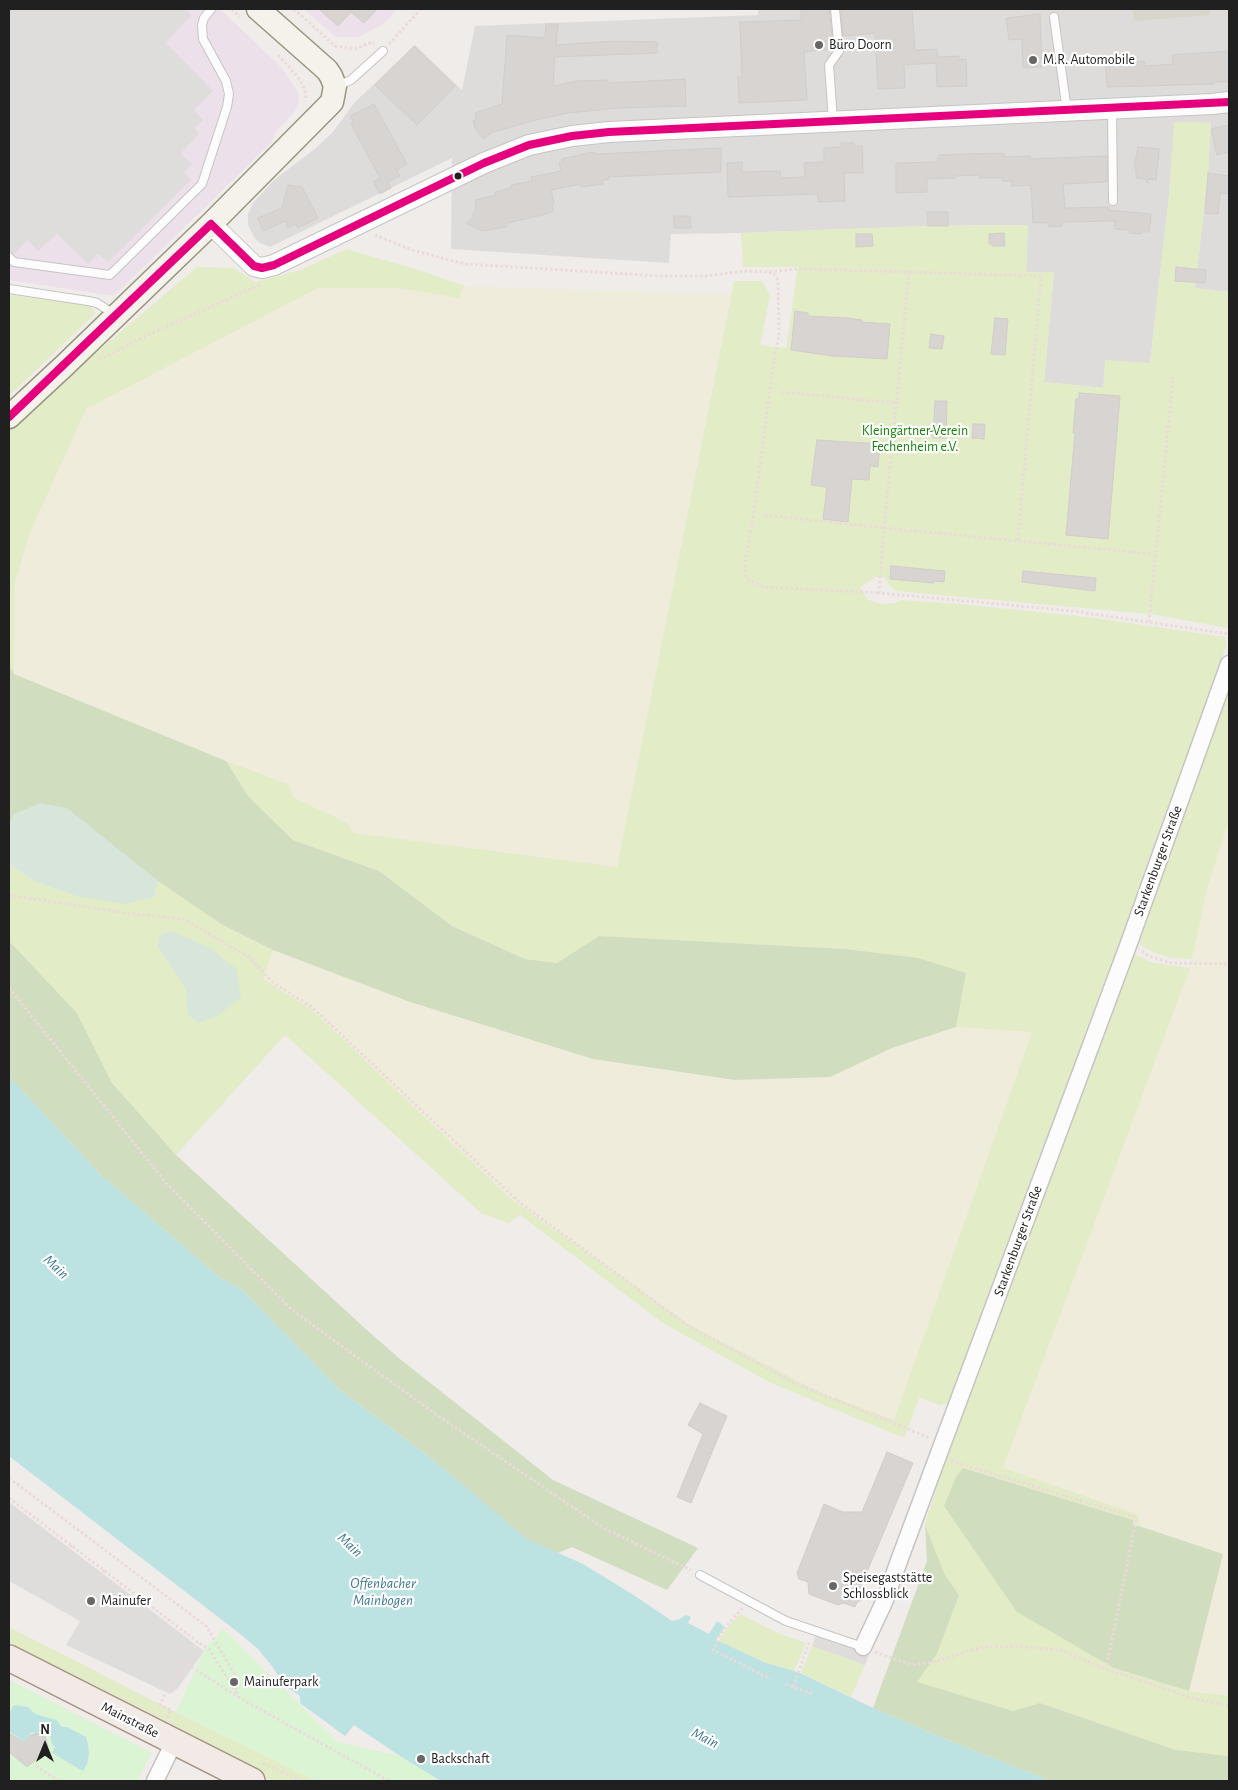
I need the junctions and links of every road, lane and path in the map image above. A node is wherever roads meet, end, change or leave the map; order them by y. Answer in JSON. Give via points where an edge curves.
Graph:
{"nodes":[{"id":1,"x":211,"y":9,"type":"edge"},
{"id":2,"x":232,"y":9,"type":"edge"},
{"id":3,"x":294,"y":9,"type":"edge"},
{"id":4,"x":421,"y":9,"type":"edge"},
{"id":5,"x":835,"y":9,"type":"edge"},
{"id":6,"x":252,"y":16,"type":"edge"},
{"id":7,"x":1054,"y":18,"type":"dead end"},
{"id":8,"x":274,"y":50,"type":"dead end"},
{"id":9,"x":383,"y":51,"type":"junction"},
{"id":10,"x":335,"y":86,"type":"junction"},
{"id":11,"x":306,"y":96,"type":"dead end"},
{"id":12,"x":1229,"y":102,"type":"edge"},
{"id":13,"x":1112,"y":108,"type":"junction"},
{"id":14,"x":1067,"y":111,"type":"junction"},
{"id":15,"x":833,"y":122,"type":"junction"},
{"id":16,"x":1112,"y":201,"type":"dead end"},
{"id":17,"x":366,"y":219,"type":"junction"},
{"id":18,"x":211,"y":224,"type":"junction"},
{"id":19,"x":9,"y":257,"type":"edge"},
{"id":20,"x":262,"y":268,"type":"junction"},
{"id":21,"x":768,"y":272,"type":"junction"},
{"id":22,"x":909,"y":272,"type":"junction"},
{"id":23,"x":9,"y":289,"type":"edge"},
{"id":24,"x":115,"y":315,"type":"junction"},
{"id":25,"x":97,"y":361,"type":"dead end"},
{"id":26,"x":1173,"y":377,"type":"dead end"},
{"id":27,"x":782,"y":392,"type":"dead end"},
{"id":28,"x":896,"y":403,"type":"junction"},
{"id":29,"x":9,"y":417,"type":"edge"},
{"id":30,"x":765,"y":515,"type":"dead end"},
{"id":31,"x":884,"y":528,"type":"junction"},
{"id":32,"x":1018,"y":540,"type":"junction"},
{"id":33,"x":1154,"y":554,"type":"junction"},
{"id":34,"x":879,"y":593,"type":"junction"},
{"id":35,"x":1149,"y":622,"type":"junction"},
{"id":36,"x":1229,"y":634,"type":"edge"},
{"id":37,"x":1229,"y":664,"type":"edge"},
{"id":38,"x":9,"y":896,"type":"edge"},
{"id":39,"x":1129,"y":943,"type":"junction"},
{"id":40,"x":1229,"y":964,"type":"edge"},
{"id":41,"x":9,"y":988,"type":"edge"},
{"id":42,"x":941,"y":1450,"type":"junction"},
{"id":43,"x":9,"y":1478,"type":"edge"},
{"id":44,"x":9,"y":1499,"type":"edge"},
{"id":45,"x":72,"y":1545,"type":"junction"},
{"id":46,"x":69,"y":1552,"type":"dead end"},
{"id":47,"x":104,"y":1570,"type":"junction"},
{"id":48,"x":700,"y":1575,"type":"joint"},
{"id":49,"x":101,"y":1578,"type":"dead end"},
{"id":50,"x":137,"y":1595,"type":"junction"},
{"id":51,"x":748,"y":1600,"type":"junction"},
{"id":52,"x":135,"y":1601,"type":"dead end"},
{"id":53,"x":168,"y":1619,"type":"junction"},
{"id":54,"x":165,"y":1624,"type":"dead end"},
{"id":55,"x":813,"y":1630,"type":"junction"},
{"id":56,"x":199,"y":1643,"type":"junction"},
{"id":57,"x":194,"y":1647,"type":"dead end"},
{"id":58,"x":863,"y":1648,"type":"junction"},
{"id":59,"x":9,"y":1658,"type":"edge"},
{"id":60,"x":1106,"y":1669,"type":"junction"},
{"id":61,"x":771,"y":1679,"type":"dead end"},
{"id":62,"x":786,"y":1684,"type":"dead end"},
{"id":63,"x":793,"y":1687,"type":"junction"},
{"id":64,"x":812,"y":1694,"type":"dead end"},
{"id":65,"x":238,"y":1697,"type":"junction"},
{"id":66,"x":1229,"y":1706,"type":"edge"},
{"id":67,"x":171,"y":1710,"type":"dead end"},
{"id":68,"x":174,"y":1742,"type":"junction"},
{"id":69,"x":36,"y":1766,"type":"dead end"},
{"id":70,"x":59,"y":1781,"type":"edge"},
{"id":71,"x":155,"y":1781,"type":"edge"},
{"id":72,"x":252,"y":1781,"type":"edge"},
{"id":73,"x":389,"y":1781,"type":"edge"}],
"edges":[{"from":1,"to":19,"type":"lane","via":[[202,25],[203,39],[226,81],[229,94],[202,184],[110,275],[14,262]]},
{"from":2,"to":6,"type":"path"},
{"from":3,"to":9,"type":"path","via":[[335,46],[355,49],[372,42]]},
{"from":4,"to":9,"type":"path"},
{"from":5,"to":15,"type":"lane","via":[[839,51],[829,65]]},
{"from":6,"to":10,"type":"main road","via":[[327,70]]},
{"from":7,"to":14,"type":"lane"},
{"from":8,"to":11,"type":"path","via":[[298,77]]},
{"from":9,"to":10,"type":"lane","via":[[351,80]]},
{"from":10,"to":18,"type":"main road","via":[[329,106]]},
{"from":12,"to":13,"type":"street"},
{"from":13,"to":14,"type":"street"},
{"from":13,"to":16,"type":"lane"},
{"from":14,"to":15,"type":"street"},
{"from":15,"to":17,"type":"street","via":[[609,132],[545,141],[504,154]]},
{"from":17,"to":20,"type":"street"},
{"from":17,"to":21,"type":"path","via":[[375,235],[412,250],[465,264],[661,276]]},
{"from":18,"to":20,"type":"street","via":[[254,266]]},
{"from":18,"to":24,"type":"main road"},
{"from":20,"to":25,"type":"path","via":[[260,286]]},
{"from":21,"to":22,"type":"path","via":[[798,269]]},
{"from":21,"to":34,"type":"path","via":[[778,280],[779,336],[744,562],[745,575],[748,580],[765,587]]},
{"from":22,"to":28,"type":"path"},
{"from":22,"to":32,"type":"path","via":[[1040,276]]},
{"from":23,"to":24,"type":"lane","via":[[88,301]]},
{"from":24,"to":29,"type":"main road"},
{"from":26,"to":33,"type":"path"},
{"from":27,"to":28,"type":"path"},
{"from":28,"to":31,"type":"path"},
{"from":30,"to":31,"type":"path"},
{"from":31,"to":32,"type":"path"},
{"from":31,"to":34,"type":"path"},
{"from":32,"to":33,"type":"path"},
{"from":33,"to":35,"type":"path"},
{"from":34,"to":35,"type":"path"},
{"from":35,"to":36,"type":"path"},
{"from":37,"to":39,"type":"street","name":"Starkenburger Straße"},
{"from":38,"to":42,"type":"path","via":[[184,919],[250,958],[272,982],[313,1008],[519,1202],[690,1327],[794,1383]]},
{"from":39,"to":40,"type":"path","via":[[1149,956],[1172,963]]},
{"from":39,"to":42,"type":"street","name":"Starkenburger Straße"},
{"from":41,"to":48,"type":"path","via":[[167,1184],[292,1310],[436,1414],[605,1529]]},
{"from":42,"to":58,"type":"street","name":"Starkenburger Straße","via":[[885,1600]]},
{"from":42,"to":60,"type":"path","via":[[1134,1517],[1136,1521]]},
{"from":43,"to":65,"type":"path","via":[[206,1626],[234,1673]]},
{"from":44,"to":45,"type":"path"},
{"from":45,"to":46,"type":"path"},
{"from":45,"to":47,"type":"path"},
{"from":47,"to":49,"type":"path"},
{"from":47,"to":50,"type":"path"},
{"from":48,"to":51,"type":"lane"},
{"from":50,"to":52,"type":"path"},
{"from":50,"to":53,"type":"path"},
{"from":51,"to":55,"type":"lane","via":[[786,1621]]},
{"from":51,"to":61,"type":"path","via":[[722,1632],[713,1650]]},
{"from":53,"to":54,"type":"path"},
{"from":53,"to":56,"type":"path"},
{"from":55,"to":58,"type":"lane"},
{"from":55,"to":63,"type":"path"},
{"from":56,"to":57,"type":"path"},
{"from":56,"to":65,"type":"path","via":[[209,1648]]},
{"from":58,"to":60,"type":"path","via":[[912,1665],[982,1647],[1015,1646],[1060,1650]]},
{"from":59,"to":68,"type":"main road","name":"Mainstraße"},
{"from":60,"to":66,"type":"path","via":[[1195,1700]]},
{"from":62,"to":63,"type":"path"},
{"from":63,"to":64,"type":"path"},
{"from":65,"to":67,"type":"path","via":[[184,1662],[174,1685],[167,1690],[160,1704]]},
{"from":65,"to":73,"type":"path"},
{"from":68,"to":71,"type":"street"},
{"from":68,"to":72,"type":"main road","name":"Mainstraße"},
{"from":69,"to":70,"type":"path"}]}
